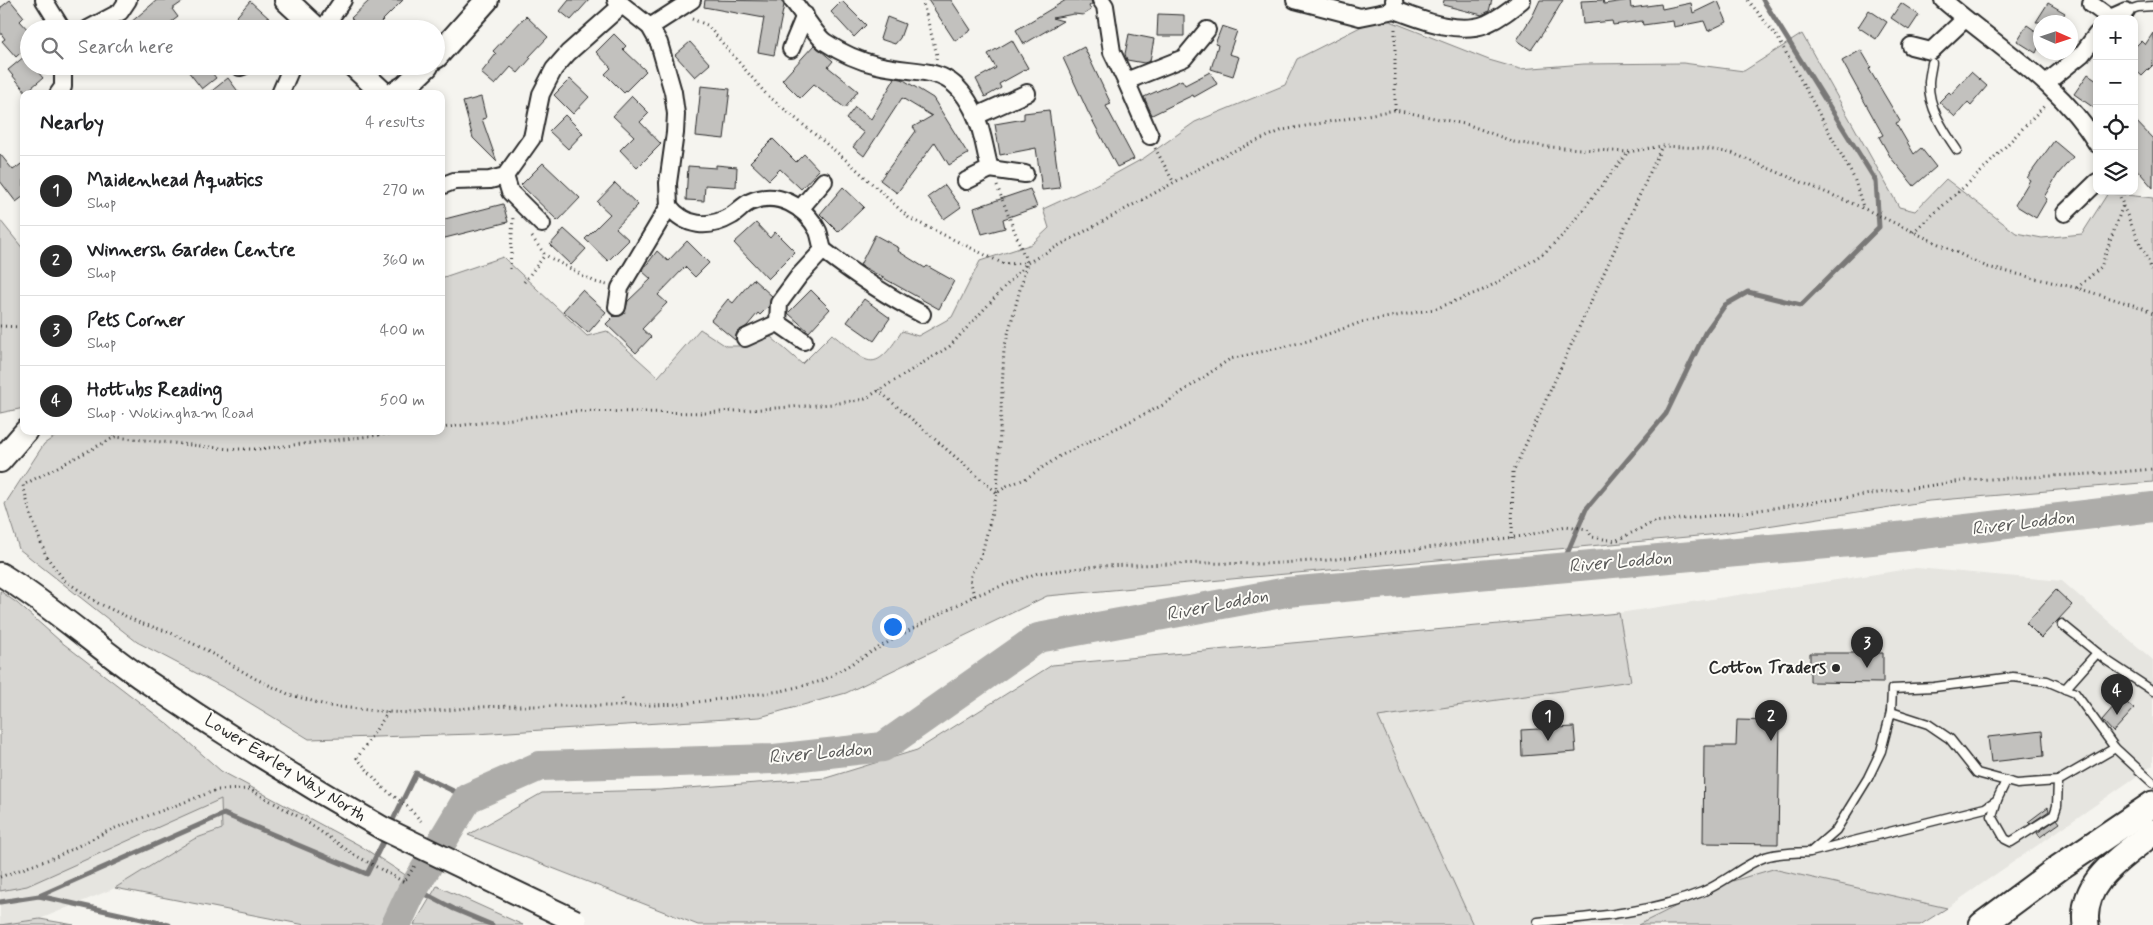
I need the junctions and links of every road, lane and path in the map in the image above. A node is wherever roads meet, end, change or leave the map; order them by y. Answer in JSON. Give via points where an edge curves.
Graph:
{"nodes":[{"id":1,"x":44,"y":0,"type":"edge"},
{"id":2,"x":128,"y":0,"type":"edge"},
{"id":3,"x":286,"y":0,"type":"edge"},
{"id":4,"x":343,"y":0,"type":"edge"},
{"id":5,"x":487,"y":0,"type":"edge"},
{"id":6,"x":692,"y":0,"type":"edge"},
{"id":7,"x":792,"y":0,"type":"edge"},
{"id":8,"x":922,"y":0,"type":"edge"},
{"id":9,"x":1101,"y":0,"type":"edge"},
{"id":10,"x":1295,"y":0,"type":"edge"},
{"id":11,"x":1522,"y":0,"type":"edge"},
{"id":12,"x":1748,"y":0,"type":"edge"},
{"id":13,"x":1943,"y":0,"type":"edge"},
{"id":14,"x":619,"y":2,"type":"edge"},
{"id":15,"x":2091,"y":4,"type":"dead end"},
{"id":16,"x":1395,"y":5,"type":"edge"},
{"id":17,"x":2153,"y":6,"type":"edge"},
{"id":18,"x":2126,"y":11,"type":"joint"},
{"id":19,"x":676,"y":12,"type":"junction"},
{"id":20,"x":805,"y":15,"type":"junction"},
{"id":21,"x":2105,"y":15,"type":"edge"},
{"id":22,"x":2116,"y":15,"type":"edge"},
{"id":23,"x":1965,"y":19,"type":"junction"},
{"id":24,"x":56,"y":20,"type":"edge"},
{"id":25,"x":105,"y":20,"type":"edge"},
{"id":26,"x":307,"y":20,"type":"edge"},
{"id":27,"x":329,"y":20,"type":"edge"},
{"id":28,"x":650,"y":27,"type":"junction"},
{"id":29,"x":1208,"y":30,"type":"dead end"},
{"id":30,"x":2093,"y":39,"type":"edge"},
{"id":31,"x":445,"y":46,"type":"edge"},
{"id":32,"x":1911,"y":46,"type":"dead end"},
{"id":33,"x":791,"y":49,"type":"dead end"},
{"id":34,"x":1931,"y":57,"type":"junction"},
{"id":35,"x":932,"y":72,"type":"junction"},
{"id":36,"x":64,"y":75,"type":"edge"},
{"id":37,"x":288,"y":75,"type":"edge"},
{"id":38,"x":364,"y":75,"type":"edge"},
{"id":39,"x":418,"y":75,"type":"edge"},
{"id":40,"x":1126,"y":81,"type":"junction"},
{"id":41,"x":2051,"y":89,"type":"junction"},
{"id":42,"x":65,"y":90,"type":"edge"},
{"id":43,"x":282,"y":90,"type":"edge"},
{"id":44,"x":380,"y":90,"type":"edge"},
{"id":45,"x":400,"y":90,"type":"edge"},
{"id":46,"x":1027,"y":93,"type":"dead end"},
{"id":47,"x":1394,"y":110,"type":"junction"},
{"id":48,"x":976,"y":116,"type":"junction"},
{"id":49,"x":1150,"y":136,"type":"joint"},
{"id":50,"x":2093,"y":139,"type":"edge"},
{"id":51,"x":1662,"y":146,"type":"junction"},
{"id":52,"x":1956,"y":150,"type":"dead end"},
{"id":53,"x":1628,"y":152,"type":"junction"},
{"id":54,"x":990,"y":169,"type":"junction"},
{"id":55,"x":1025,"y":174,"type":"dead end"},
{"id":56,"x":505,"y":176,"type":"junction"},
{"id":57,"x":824,"y":181,"type":"dead end"},
{"id":58,"x":966,"y":181,"type":"dead end"},
{"id":59,"x":1174,"y":183,"type":"junction"},
{"id":60,"x":445,"y":185,"type":"edge"},
{"id":61,"x":2093,"y":186,"type":"edge"},
{"id":62,"x":2119,"y":195,"type":"edge"},
{"id":63,"x":2123,"y":205,"type":"junction"},
{"id":64,"x":669,"y":206,"type":"junction"},
{"id":65,"x":1863,"y":208,"type":"junction"},
{"id":66,"x":800,"y":209,"type":"junction"},
{"id":67,"x":2065,"y":213,"type":"dead end"},
{"id":68,"x":518,"y":220,"type":"dead end"},
{"id":69,"x":535,"y":229,"type":"joint"},
{"id":70,"x":1913,"y":232,"type":"junction"},
{"id":71,"x":823,"y":250,"type":"junction"},
{"id":72,"x":545,"y":255,"type":"junction"},
{"id":73,"x":1027,"y":262,"type":"junction"},
{"id":74,"x":510,"y":269,"type":"dead end"},
{"id":75,"x":2153,"y":272,"type":"edge"},
{"id":76,"x":524,"y":282,"type":"dead end"},
{"id":77,"x":620,"y":288,"type":"junction"},
{"id":78,"x":2077,"y":288,"type":"junction"},
{"id":79,"x":616,"y":308,"type":"dead end"},
{"id":80,"x":2153,"y":313,"type":"edge"},
{"id":81,"x":922,"y":314,"type":"dead end"},
{"id":82,"x":778,"y":323,"type":"junction"},
{"id":83,"x":0,"y":326,"type":"edge"},
{"id":84,"x":20,"y":327,"type":"edge"},
{"id":85,"x":745,"y":338,"type":"dead end"},
{"id":86,"x":804,"y":341,"type":"dead end"},
{"id":87,"x":878,"y":390,"type":"junction"},
{"id":88,"x":445,"y":427,"type":"edge"},
{"id":89,"x":20,"y":434,"type":"edge"},
{"id":90,"x":22,"y":435,"type":"edge"},
{"id":91,"x":380,"y":435,"type":"edge"},
{"id":92,"x":115,"y":437,"type":"joint"},
{"id":93,"x":0,"y":441,"type":"edge"},
{"id":94,"x":0,"y":461,"type":"edge"},
{"id":95,"x":2153,"y":469,"type":"edge"},
{"id":96,"x":997,"y":494,"type":"junction"},
{"id":97,"x":1512,"y":538,"type":"junction"},
{"id":98,"x":2,"y":572,"type":"edge"},
{"id":99,"x":974,"y":596,"type":"junction"},
{"id":100,"x":2062,"y":624,"type":"dead end"},
{"id":101,"x":2097,"y":653,"type":"junction"},
{"id":102,"x":2065,"y":689,"type":"junction"},
{"id":103,"x":2153,"y":691,"type":"edge"},
{"id":104,"x":622,"y":699,"type":"dead end"},
{"id":105,"x":625,"y":706,"type":"junction"},
{"id":106,"x":388,"y":712,"type":"junction"},
{"id":107,"x":1891,"y":712,"type":"junction"},
{"id":108,"x":2114,"y":748,"type":"junction"},
{"id":109,"x":2006,"y":781,"type":"junction"},
{"id":110,"x":2058,"y":781,"type":"junction"},
{"id":111,"x":2153,"y":783,"type":"edge"},
{"id":112,"x":1997,"y":800,"type":"junction"},
{"id":113,"x":2153,"y":804,"type":"edge"},
{"id":114,"x":421,"y":821,"type":"dead end"},
{"id":115,"x":2153,"y":832,"type":"edge"},
{"id":116,"x":1810,"y":852,"type":"junction"},
{"id":117,"x":416,"y":863,"type":"dead end"},
{"id":118,"x":0,"y":877,"type":"edge"},
{"id":119,"x":1538,"y":922,"type":"dead end"},
{"id":120,"x":579,"y":923,"type":"edge"},
{"id":121,"x":1982,"y":925,"type":"edge"},
{"id":122,"x":2086,"y":925,"type":"edge"}],
"edges":[{"from":1,"to":24,"type":"street"},
{"from":2,"to":25,"type":"street","via":[[120,12]]},
{"from":3,"to":26,"type":"main road"},
{"from":4,"to":27,"type":"street"},
{"from":5,"to":31,"type":"main road"},
{"from":6,"to":19,"type":"street"},
{"from":7,"to":20,"type":"street"},
{"from":8,"to":35,"type":"path","via":[[937,55]]},
{"from":9,"to":40,"type":"street","via":[[1105,6],[1112,52]]},
{"from":10,"to":16,"type":"street","via":[[1360,17]]},
{"from":11,"to":16,"type":"street","via":[[1484,25],[1464,27],[1446,26]]},
{"from":12,"to":65,"type":"path","via":[[1778,38],[1854,178]]},
{"from":13,"to":23,"type":"street"},
{"from":14,"to":28,"type":"street"},
{"from":14,"to":56,"type":"street","via":[[554,69],[541,94],[532,138]]},
{"from":15,"to":21,"type":"street"},
{"from":16,"to":47,"type":"path"},
{"from":17,"to":18,"type":"lane"},
{"from":18,"to":22,"type":"street"},
{"from":19,"to":28,"type":"street"},
{"from":19,"to":73,"type":"path","via":[[707,25],[766,94],[852,165],[909,218],[1004,264]]},
{"from":20,"to":33,"type":"street"},
{"from":20,"to":35,"type":"street","via":[[822,40],[840,51],[876,65]]},
{"from":23,"to":34,"type":"street"},
{"from":23,"to":41,"type":"street"},
{"from":28,"to":64,"type":"street","via":[[659,43],[676,114],[668,183]]},
{"from":29,"to":40,"type":"street","via":[[1184,58]]},
{"from":30,"to":41,"type":"street"},
{"from":32,"to":34,"type":"street"},
{"from":34,"to":52,"type":"lane","via":[[1928,84],[1932,104]]},
{"from":35,"to":48,"type":"street","via":[[950,80],[965,96]]},
{"from":36,"to":42,"type":"street"},
{"from":37,"to":43,"type":"street"},
{"from":38,"to":44,"type":"main road"},
{"from":39,"to":45,"type":"main road"},
{"from":40,"to":49,"type":"street"},
{"from":41,"to":50,"type":"street"},
{"from":41,"to":70,"type":"path","via":[[1982,171]]},
{"from":46,"to":48,"type":"street"},
{"from":47,"to":53,"type":"path","via":[[1469,125],[1514,142]]},
{"from":47,"to":59,"type":"path","via":[[1283,130],[1224,155]]},
{"from":48,"to":54,"type":"street"},
{"from":49,"to":59,"type":"path"},
{"from":51,"to":53,"type":"path"},
{"from":51,"to":65,"type":"path","via":[[1732,153]]},
{"from":51,"to":97,"type":"path","via":[[1513,472]]},
{"from":53,"to":96,"type":"path","via":[[1563,235],[1544,253],[1483,290],[1435,309],[1362,322],[1308,341],[1230,359],[1163,405],[1060,456]]},
{"from":54,"to":55,"type":"street"},
{"from":54,"to":58,"type":"street"},
{"from":54,"to":73,"type":"path"},
{"from":56,"to":60,"type":"street"},
{"from":56,"to":69,"type":"street","via":[[510,192]]},
{"from":57,"to":66,"type":"street"},
{"from":59,"to":73,"type":"path"},
{"from":61,"to":67,"type":"street"},
{"from":62,"to":63,"type":"path"},
{"from":63,"to":75,"type":"path"},
{"from":63,"to":78,"type":"path","via":[[2101,267]]},
{"from":64,"to":66,"type":"street","via":[[682,220],[695,224],[724,220],[748,203],[762,198],[788,201]]},
{"from":64,"to":77,"type":"street"},
{"from":65,"to":70,"type":"path"},
{"from":66,"to":71,"type":"street","via":[[817,230]]},
{"from":68,"to":74,"type":"path","via":[[513,213]]},
{"from":69,"to":72,"type":"path"},
{"from":70,"to":78,"type":"path","via":[[1987,267]]},
{"from":71,"to":81,"type":"street","via":[[896,301]]},
{"from":71,"to":82,"type":"street","via":[[779,303]]},
{"from":72,"to":76,"type":"path"},
{"from":72,"to":77,"type":"path","via":[[596,282]]},
{"from":73,"to":87,"type":"path","via":[[950,346]]},
{"from":73,"to":96,"type":"path","via":[[1004,349]]},
{"from":77,"to":79,"type":"street"},
{"from":78,"to":80,"type":"path"},
{"from":82,"to":85,"type":"street"},
{"from":82,"to":86,"type":"street"},
{"from":83,"to":84,"type":"path"},
{"from":87,"to":88,"type":"path","via":[[864,399],[833,404],[705,413],[575,411]]},
{"from":87,"to":96,"type":"path"},
{"from":89,"to":93,"type":"main road"},
{"from":90,"to":94,"type":"main road"},
{"from":91,"to":92,"type":"path","via":[[259,449]]},
{"from":92,"to":106,"type":"path","via":[[23,485],[46,556],[64,580],[98,603],[177,636],[288,694],[329,706]]},
{"from":95,"to":97,"type":"path","via":[[1969,480],[1654,522],[1615,541],[1592,537],[1587,529],[1566,526]]},
{"from":96,"to":99,"type":"path","via":[[982,553],[970,579]]},
{"from":97,"to":99,"type":"path","via":[[1329,560],[1098,566],[1038,573]]},
{"from":98,"to":120,"type":"main road","name":"Lower Earley Way North","bridge":true,"via":[[140,676],[343,806]]},
{"from":99,"to":105,"type":"path","via":[[822,681],[712,701]]},
{"from":100,"to":101,"type":"lane"},
{"from":101,"to":102,"type":"lane"},
{"from":101,"to":103,"type":"lane"},
{"from":102,"to":107,"type":"lane","via":[[2047,681],[2013,677],[1892,689]]},
{"from":102,"to":108,"type":"lane","via":[[2075,693]]},
{"from":104,"to":105,"type":"path"},
{"from":105,"to":106,"type":"path","via":[[519,706]]},
{"from":106,"to":114,"type":"path","via":[[357,758],[382,788]]},
{"from":107,"to":109,"type":"lane","via":[[1928,724],[1950,739],[1977,773]]},
{"from":107,"to":116,"type":"lane","via":[[1881,751],[1868,778],[1836,830]]},
{"from":108,"to":110,"type":"lane"},
{"from":108,"to":111,"type":"lane"},
{"from":109,"to":110,"type":"lane","via":[[2017,784]]},
{"from":109,"to":112,"type":"lane"},
{"from":110,"to":112,"type":"lane","via":[[2054,815],[2011,842],[2005,839],[1992,816]]},
{"from":112,"to":116,"type":"lane","via":[[1985,808]]},
{"from":113,"to":121,"type":"main road"},
{"from":115,"to":122,"type":"main road","via":[[2098,879],[2088,897]]},
{"from":116,"to":119,"type":"lane","via":[[1765,858],[1703,892],[1668,903],[1598,916]]},
{"from":117,"to":118,"type":"path","via":[[404,882],[249,789],[217,790],[110,830],[58,856]]}]}
